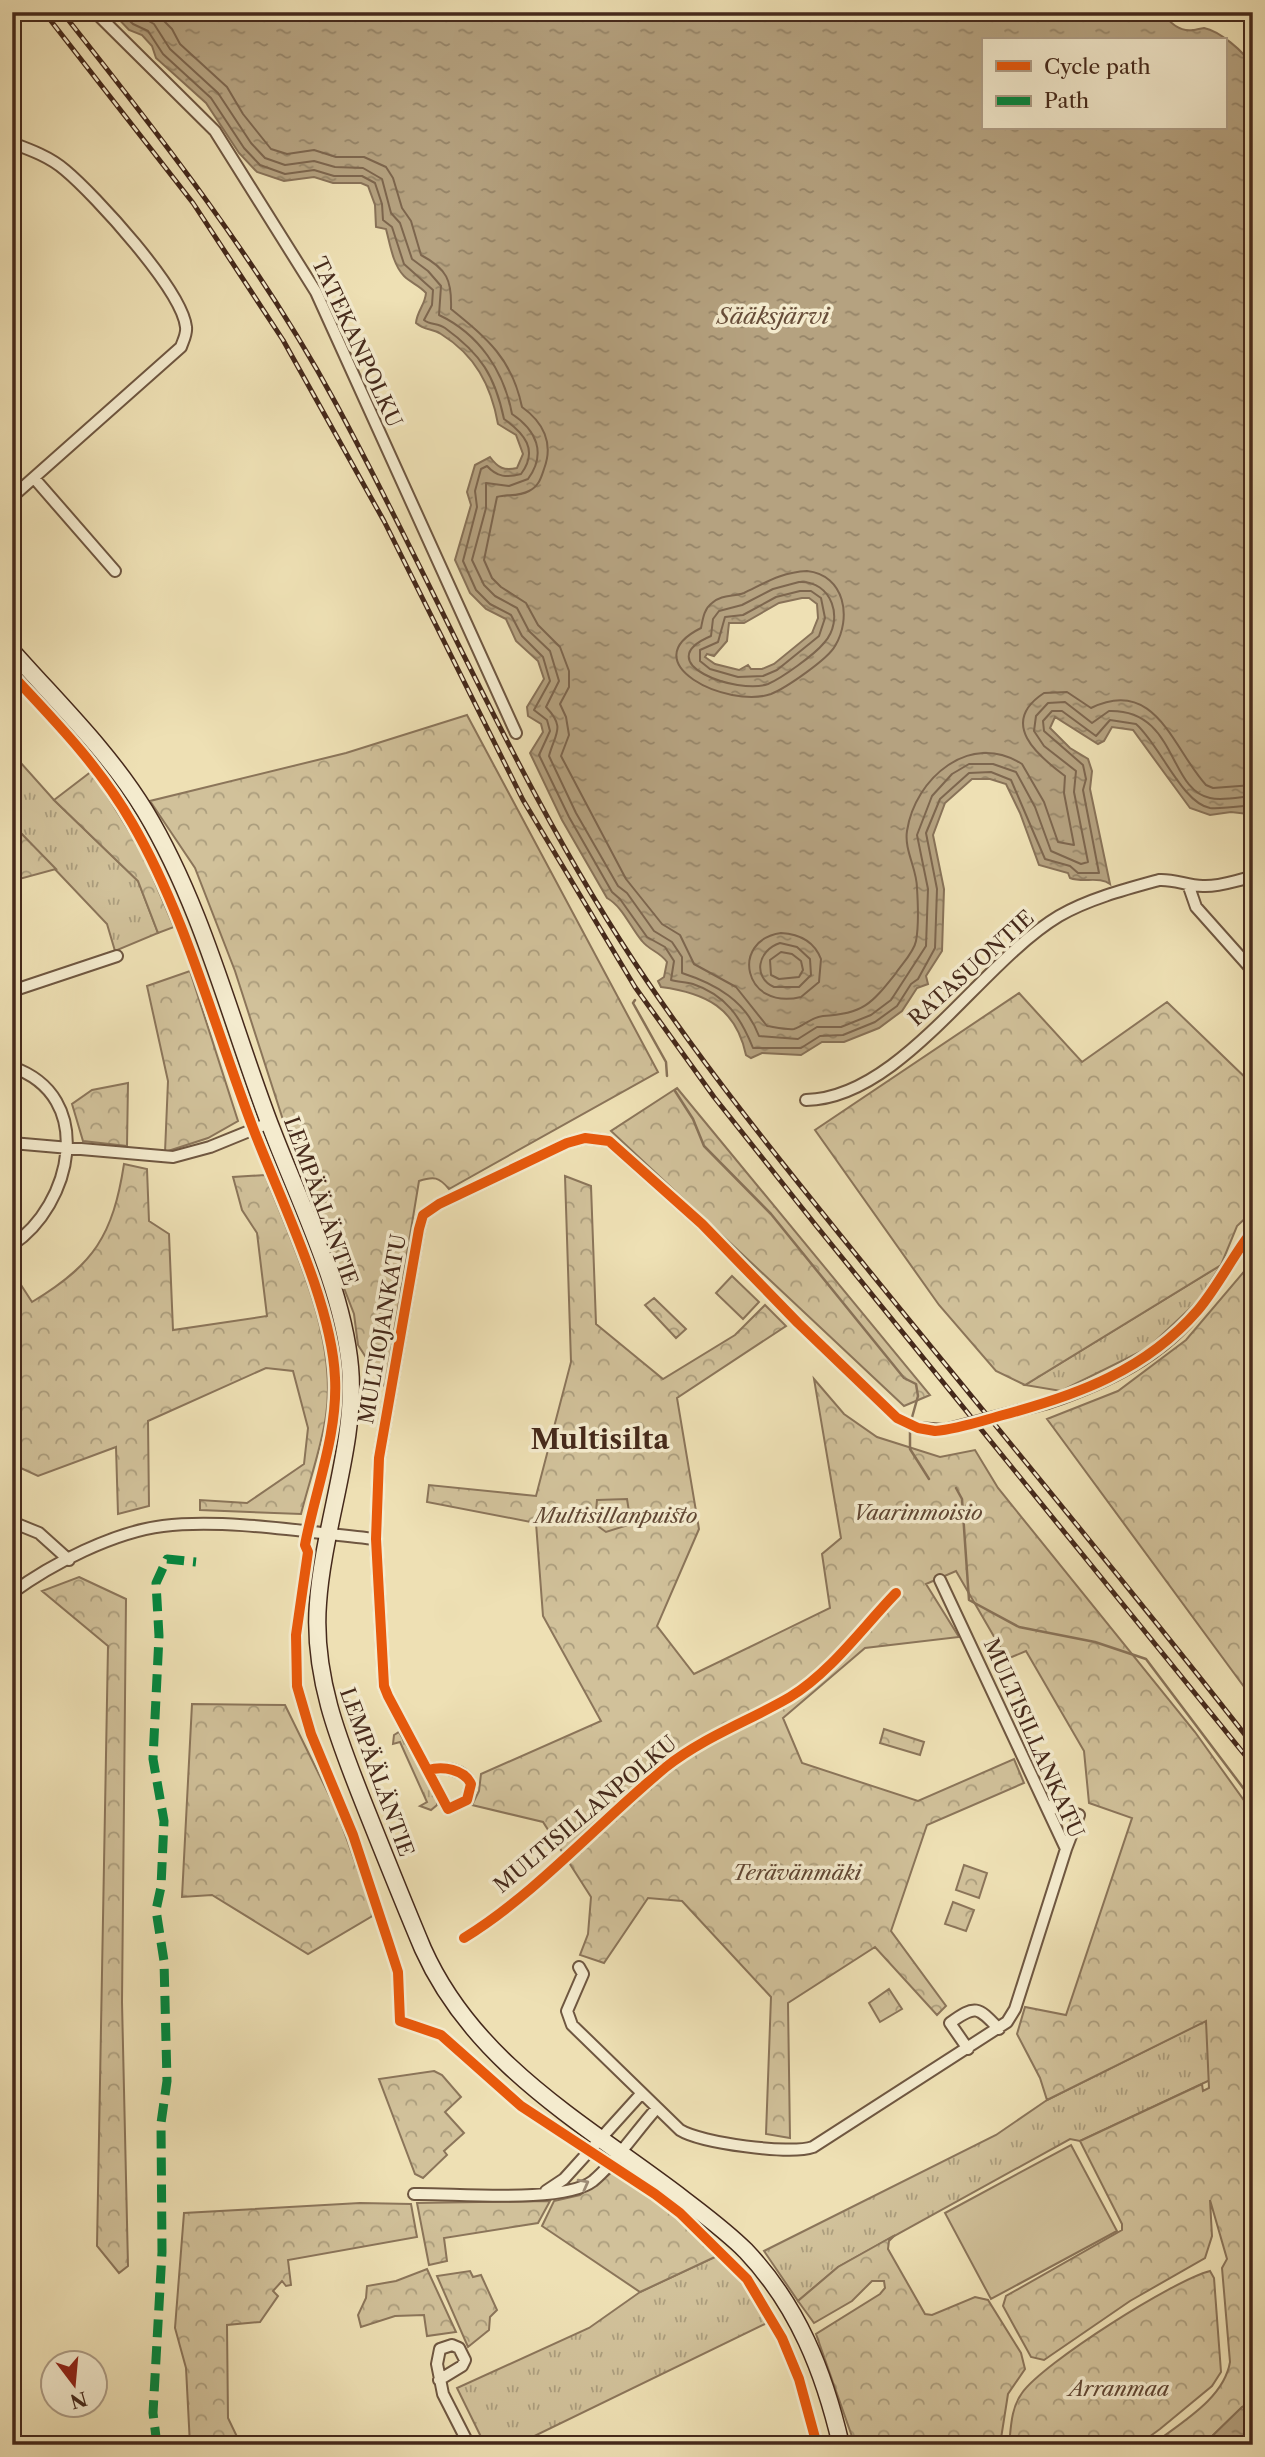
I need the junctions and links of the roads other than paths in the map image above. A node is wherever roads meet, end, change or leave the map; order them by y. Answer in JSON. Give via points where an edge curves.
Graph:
{"nodes":[{"id":1,"x":95,"y":12,"type":"edge"},
{"id":2,"x":12,"y":143,"type":"edge"},
{"id":3,"x":34,"y":478,"type":"junction"},
{"id":4,"x":12,"y":497,"type":"edge"},
{"id":5,"x":115,"y":571,"type":"dead end"},
{"id":6,"x":12,"y":652,"type":"edge"},
{"id":7,"x":516,"y":733,"type":"dead end"},
{"id":8,"x":1253,"y":877,"type":"edge"},
{"id":9,"x":1188,"y":884,"type":"junction"},
{"id":10,"x":117,"y":956,"type":"dead end"},
{"id":11,"x":1253,"y":971,"type":"edge"},
{"id":12,"x":12,"y":990,"type":"edge"},
{"id":13,"x":12,"y":1067,"type":"edge"},
{"id":14,"x":806,"y":1100,"type":"dead end"},
{"id":15,"x":269,"y":1123,"type":"junction"},
{"id":16,"x":12,"y":1143,"type":"edge"},
{"id":17,"x":66,"y":1148,"type":"junction"},
{"id":18,"x":1253,"y":1230,"type":"edge"},
{"id":19,"x":12,"y":1245,"type":"edge"},
{"id":20,"x":12,"y":1522,"type":"edge"},
{"id":21,"x":327,"y":1534,"type":"junction"},
{"id":22,"x":376,"y":1539,"type":"junction"},
{"id":23,"x":69,"y":1560,"type":"junction"},
{"id":24,"x":940,"y":1580,"type":"dead end"},
{"id":25,"x":12,"y":1593,"type":"edge"},
{"id":26,"x":428,"y":1770,"type":"dead end"},
{"id":27,"x":1046,"y":1805,"type":"junction"},
{"id":28,"x":1066,"y":1849,"type":"junction"},
{"id":29,"x":579,"y":1967,"type":"dead end"},
{"id":30,"x":999,"y":2029,"type":"junction"},
{"id":31,"x":968,"y":2049,"type":"junction"},
{"id":32,"x":642,"y":2094,"type":"junction"},
{"id":33,"x":657,"y":2108,"type":"junction"},
{"id":34,"x":600,"y":2138,"type":"junction"},
{"id":35,"x":618,"y":2151,"type":"junction"},
{"id":36,"x":414,"y":2194,"type":"dead end"},
{"id":37,"x":538,"y":2195,"type":"junction"},
{"id":38,"x":439,"y":2380,"type":"dead end"},
{"id":39,"x":469,"y":2445,"type":"edge"},
{"id":40,"x":841,"y":2445,"type":"edge"}],
"edges":[{"from":1,"to":7,"type":"street","name":"TATEKANPOLKU","via":[[215,131],[310,281]]},
{"from":2,"to":3,"type":"street","via":[[45,156],[90,194],[155,270],[181,310],[187,331],[180,347]]},
{"from":3,"to":4,"type":"street"},
{"from":3,"to":5,"type":"street"},
{"from":6,"to":15,"type":"main road","name":"LEMPÄÄLÄNTIE","via":[[93,741],[144,810],[186,895]]},
{"from":8,"to":9,"type":"street","name":"RATASUONTIE","via":[[1213,886]]},
{"from":9,"to":11,"type":"street","via":[[1196,907]]},
{"from":9,"to":14,"type":"street","name":"RATASUONTIE","via":[[1159,880],[1058,917],[870,1081],[829,1100]]},
{"from":10,"to":12,"type":"street"},
{"from":13,"to":17,"type":"street","via":[[51,1095],[63,1116]]},
{"from":15,"to":17,"type":"street","via":[[173,1157]]},
{"from":15,"to":21,"type":"main road","name":"LEMPÄÄLÄNTIE","via":[[328,1279],[350,1363],[347,1430]]},
{"from":16,"to":17,"type":"street"},
{"from":17,"to":19,"type":"street","via":[[61,1181],[51,1204],[35,1226]]},
{"from":18,"to":22,"type":"street","name":"MULTIOJANKATU","bridge":true,"via":[[1200,1307],[1155,1352],[1104,1382],[1048,1403],[944,1430],[918,1428],[897,1418],[702,1224],[609,1141],[585,1138],[567,1143],[423,1215],[379,1458]]},
{"from":20,"to":23,"type":"street","via":[[39,1533]]},
{"from":21,"to":22,"type":"street"},
{"from":21,"to":23,"type":"street","via":[[164,1526],[107,1541]]},
{"from":21,"to":34,"type":"main road","name":"LEMPÄÄLÄNTIE","via":[[317,1624],[324,1688],[345,1758],[426,1956],[491,2051]]},
{"from":22,"to":26,"type":"street","name":"MULTIOJANKATU","via":[[384,1686]]},
{"from":23,"to":25,"type":"street"},
{"from":24,"to":27,"type":"street","name":"MULTISILLANKATU"},
{"from":27,"to":28,"type":"street","name":"MULTISILLANKATU"},
{"from":27,"to":28,"type":"street","via":[[1079,1815]]},
{"from":28,"to":30,"type":"street","name":"MULTISILLANKATU","via":[[1015,2009]]},
{"from":29,"to":32,"type":"street","name":"MULTISILLANKATU","via":[[583,1974],[567,2016]]},
{"from":30,"to":31,"type":"street","name":"MULTISILLANKATU"},
{"from":30,"to":31,"type":"street","via":[[981,2012],[966,2011],[950,2023]]},
{"from":31,"to":33,"type":"street","name":"MULTISILLANKATU","via":[[800,2152],[697,2137],[680,2130]]},
{"from":32,"to":33,"type":"street","name":"MULTISILLANKATU"},
{"from":32,"to":34,"type":"street"},
{"from":33,"to":35,"type":"street"},
{"from":34,"to":35,"type":"main road","name":"LEMPÄÄLÄNTIE"},
{"from":34,"to":37,"type":"street","via":[[564,2179]]},
{"from":37,"to":35,"type":"street","one_way":true,"via":[[586,2185]]},
{"from":35,"to":40,"type":"main road","name":"LEMPÄÄLÄNTIE","via":[[716,2224],[769,2279],[813,2351]]},
{"from":36,"to":37,"type":"street"},
{"from":38,"to":39,"type":"street"}]}
